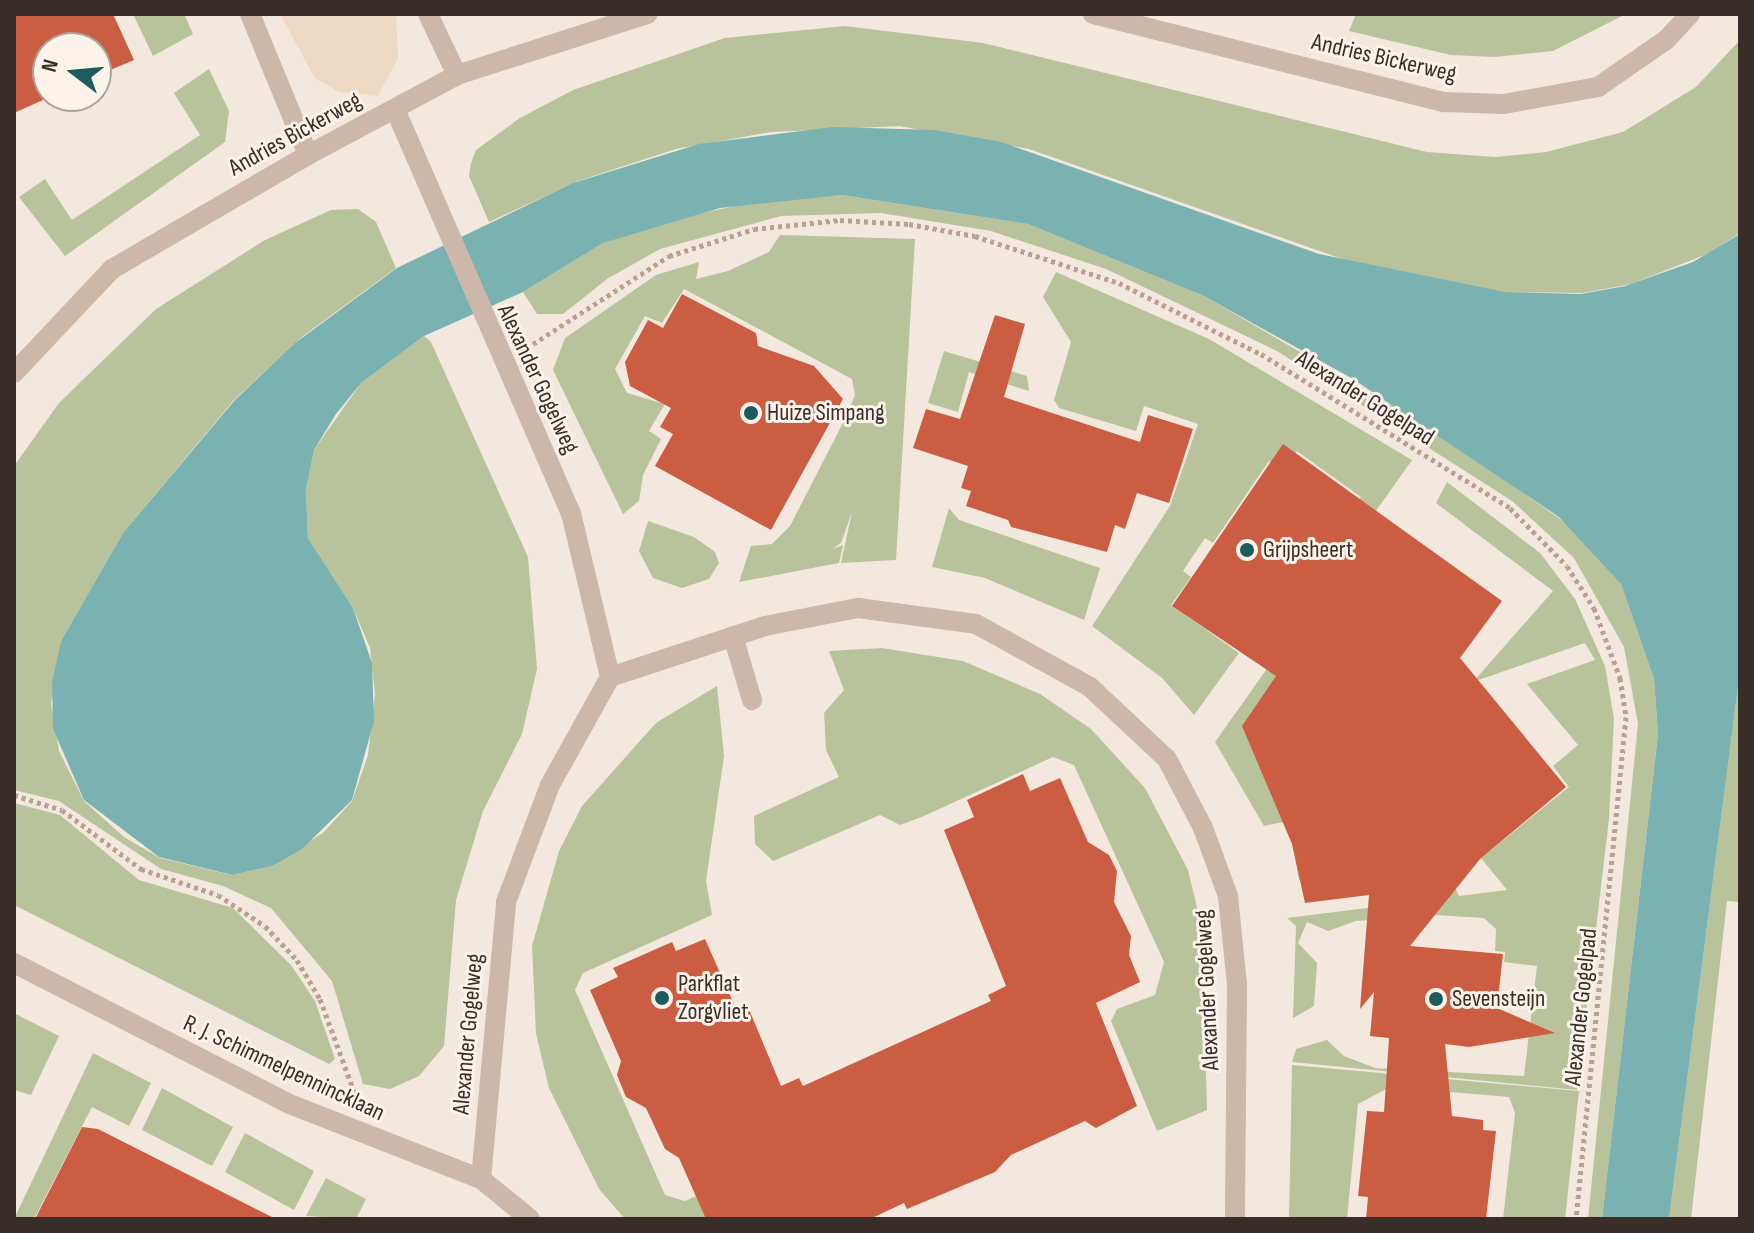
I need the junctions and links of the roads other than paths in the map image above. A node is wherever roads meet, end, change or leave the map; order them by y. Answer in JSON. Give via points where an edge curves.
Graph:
{"nodes":[{"id":1,"x":250,"y":14,"type":"edge"},
{"id":2,"x":428,"y":14,"type":"edge"},
{"id":3,"x":647,"y":14,"type":"edge"},
{"id":4,"x":1093,"y":14,"type":"edge"},
{"id":5,"x":1690,"y":14,"type":"edge"},
{"id":6,"x":457,"y":75,"type":"junction"},
{"id":7,"x":395,"y":109,"type":"junction"},
{"id":8,"x":308,"y":155,"type":"junction"},
{"id":9,"x":14,"y":373,"type":"edge"},
{"id":10,"x":733,"y":636,"type":"junction"},
{"id":11,"x":610,"y":677,"type":"junction"},
{"id":12,"x":752,"y":700,"type":"dead end"},
{"id":13,"x":14,"y":963,"type":"edge"},
{"id":14,"x":481,"y":1179,"type":"junction"},
{"id":15,"x":530,"y":1219,"type":"edge"},
{"id":16,"x":1235,"y":1219,"type":"edge"}],
"edges":[{"from":1,"to":8,"type":"street"},
{"from":2,"to":6,"type":"street"},
{"from":3,"to":6,"type":"street","name":"Andries Bickerweg"},
{"from":4,"to":5,"type":"street","name":"Andries Bickerweg","via":[[1444,102],[1504,104],[1598,87],[1666,40]]},
{"from":6,"to":7,"type":"street","name":"Andries Bickerweg"},
{"from":7,"to":8,"type":"street","name":"Andries Bickerweg"},
{"from":7,"to":11,"type":"street","name":"Alexander Gogelweg","via":[[447,240],[571,513]]},
{"from":8,"to":9,"type":"street","name":"Andries Bickerweg","via":[[112,269]]},
{"from":10,"to":11,"type":"street","name":"Alexander Gogelweg"},
{"from":10,"to":12,"type":"street"},
{"from":10,"to":16,"type":"street","name":"Alexander Gogelweg","via":[[858,608],[976,624],[1090,687],[1167,759],[1203,828],[1228,896],[1237,985]]},
{"from":11,"to":14,"type":"street","name":"Alexander Gogelweg","via":[[550,785],[506,902]]},
{"from":13,"to":14,"type":"street","name":"R. J. Schimmelpennincklaan","via":[[358,1135]]},
{"from":14,"to":15,"type":"street","name":"R. J. Schimmelpennincklaan"}]}
